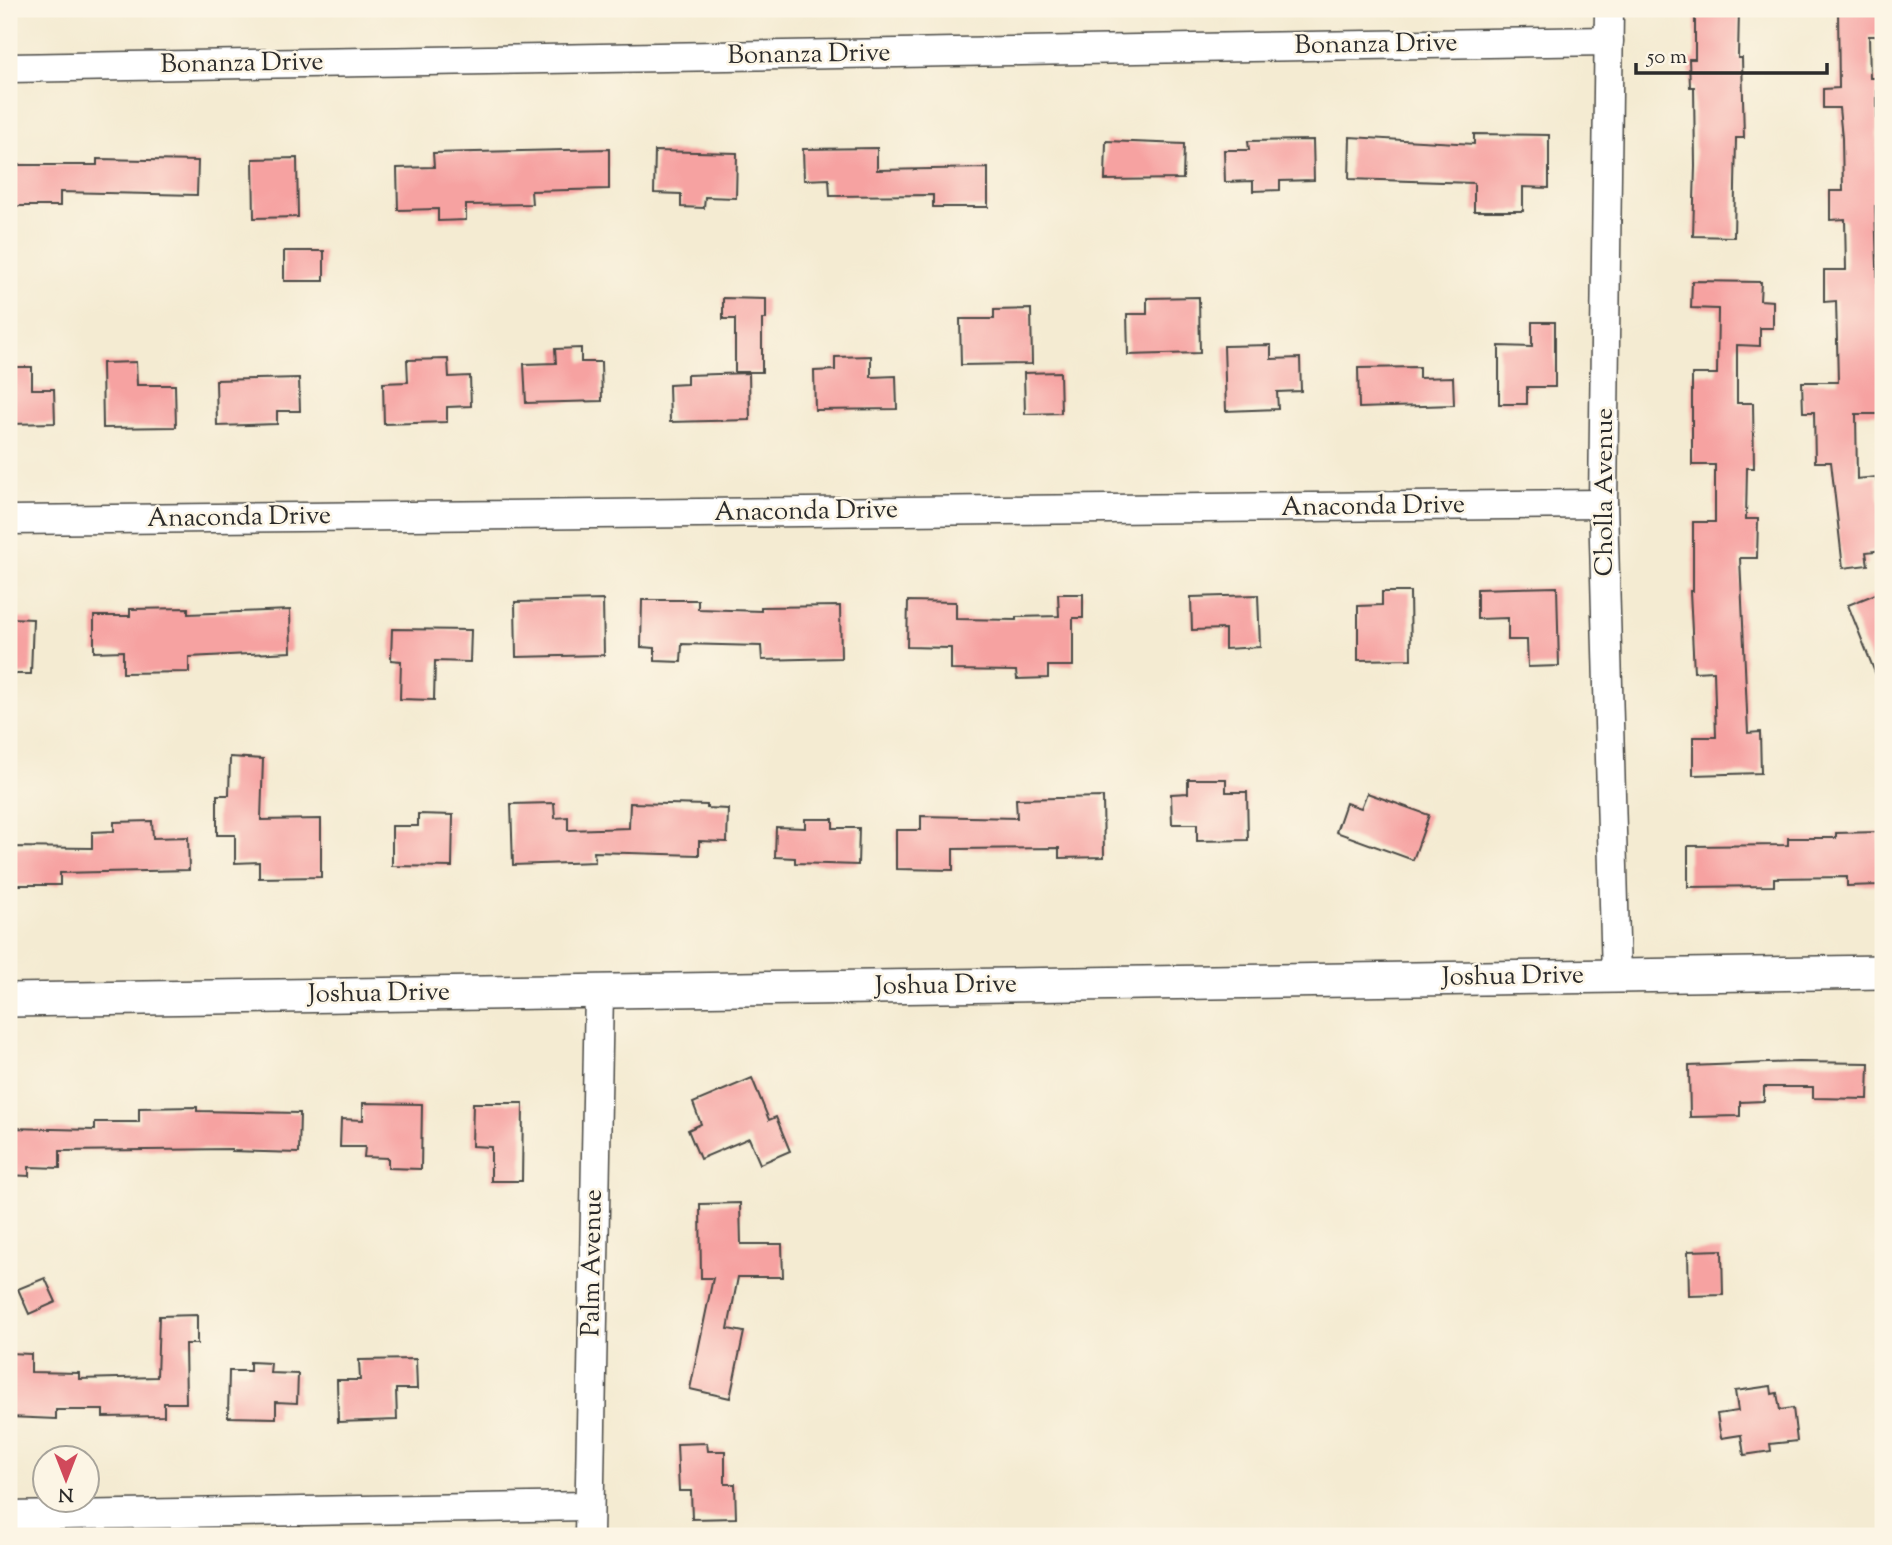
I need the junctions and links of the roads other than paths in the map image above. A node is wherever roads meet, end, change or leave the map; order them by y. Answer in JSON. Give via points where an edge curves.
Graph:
{"nodes":[{"id":1,"x":1609,"y":9,"type":"edge"},
{"id":2,"x":1609,"y":41,"type":"junction"},
{"id":3,"x":9,"y":68,"type":"edge"},
{"id":4,"x":1603,"y":504,"type":"junction"},
{"id":5,"x":9,"y":520,"type":"edge"},
{"id":6,"x":1883,"y":972,"type":"edge"},
{"id":7,"x":1616,"y":976,"type":"junction"},
{"id":8,"x":598,"y":991,"type":"junction"},
{"id":9,"x":9,"y":1000,"type":"edge"},
{"id":10,"x":589,"y":1506,"type":"junction"},
{"id":11,"x":9,"y":1516,"type":"edge"},
{"id":12,"x":589,"y":1536,"type":"edge"}],
"edges":[{"from":1,"to":2,"type":"street","name":"Cholla Avenue"},
{"from":2,"to":3,"type":"street","name":"Bonanza Drive"},
{"from":2,"to":4,"type":"street","name":"Cholla Avenue"},
{"from":4,"to":5,"type":"street","name":"Anaconda Drive"},
{"from":4,"to":7,"type":"street","name":"Cholla Avenue"},
{"from":6,"to":7,"type":"street","name":"Joshua Drive"},
{"from":7,"to":8,"type":"street","name":"Joshua Drive"},
{"from":8,"to":9,"type":"street","name":"Joshua Drive"},
{"from":8,"to":10,"type":"street","name":"Palm Avenue"},
{"from":10,"to":11,"type":"street"},
{"from":10,"to":12,"type":"street","name":"Palm Avenue"}]}
